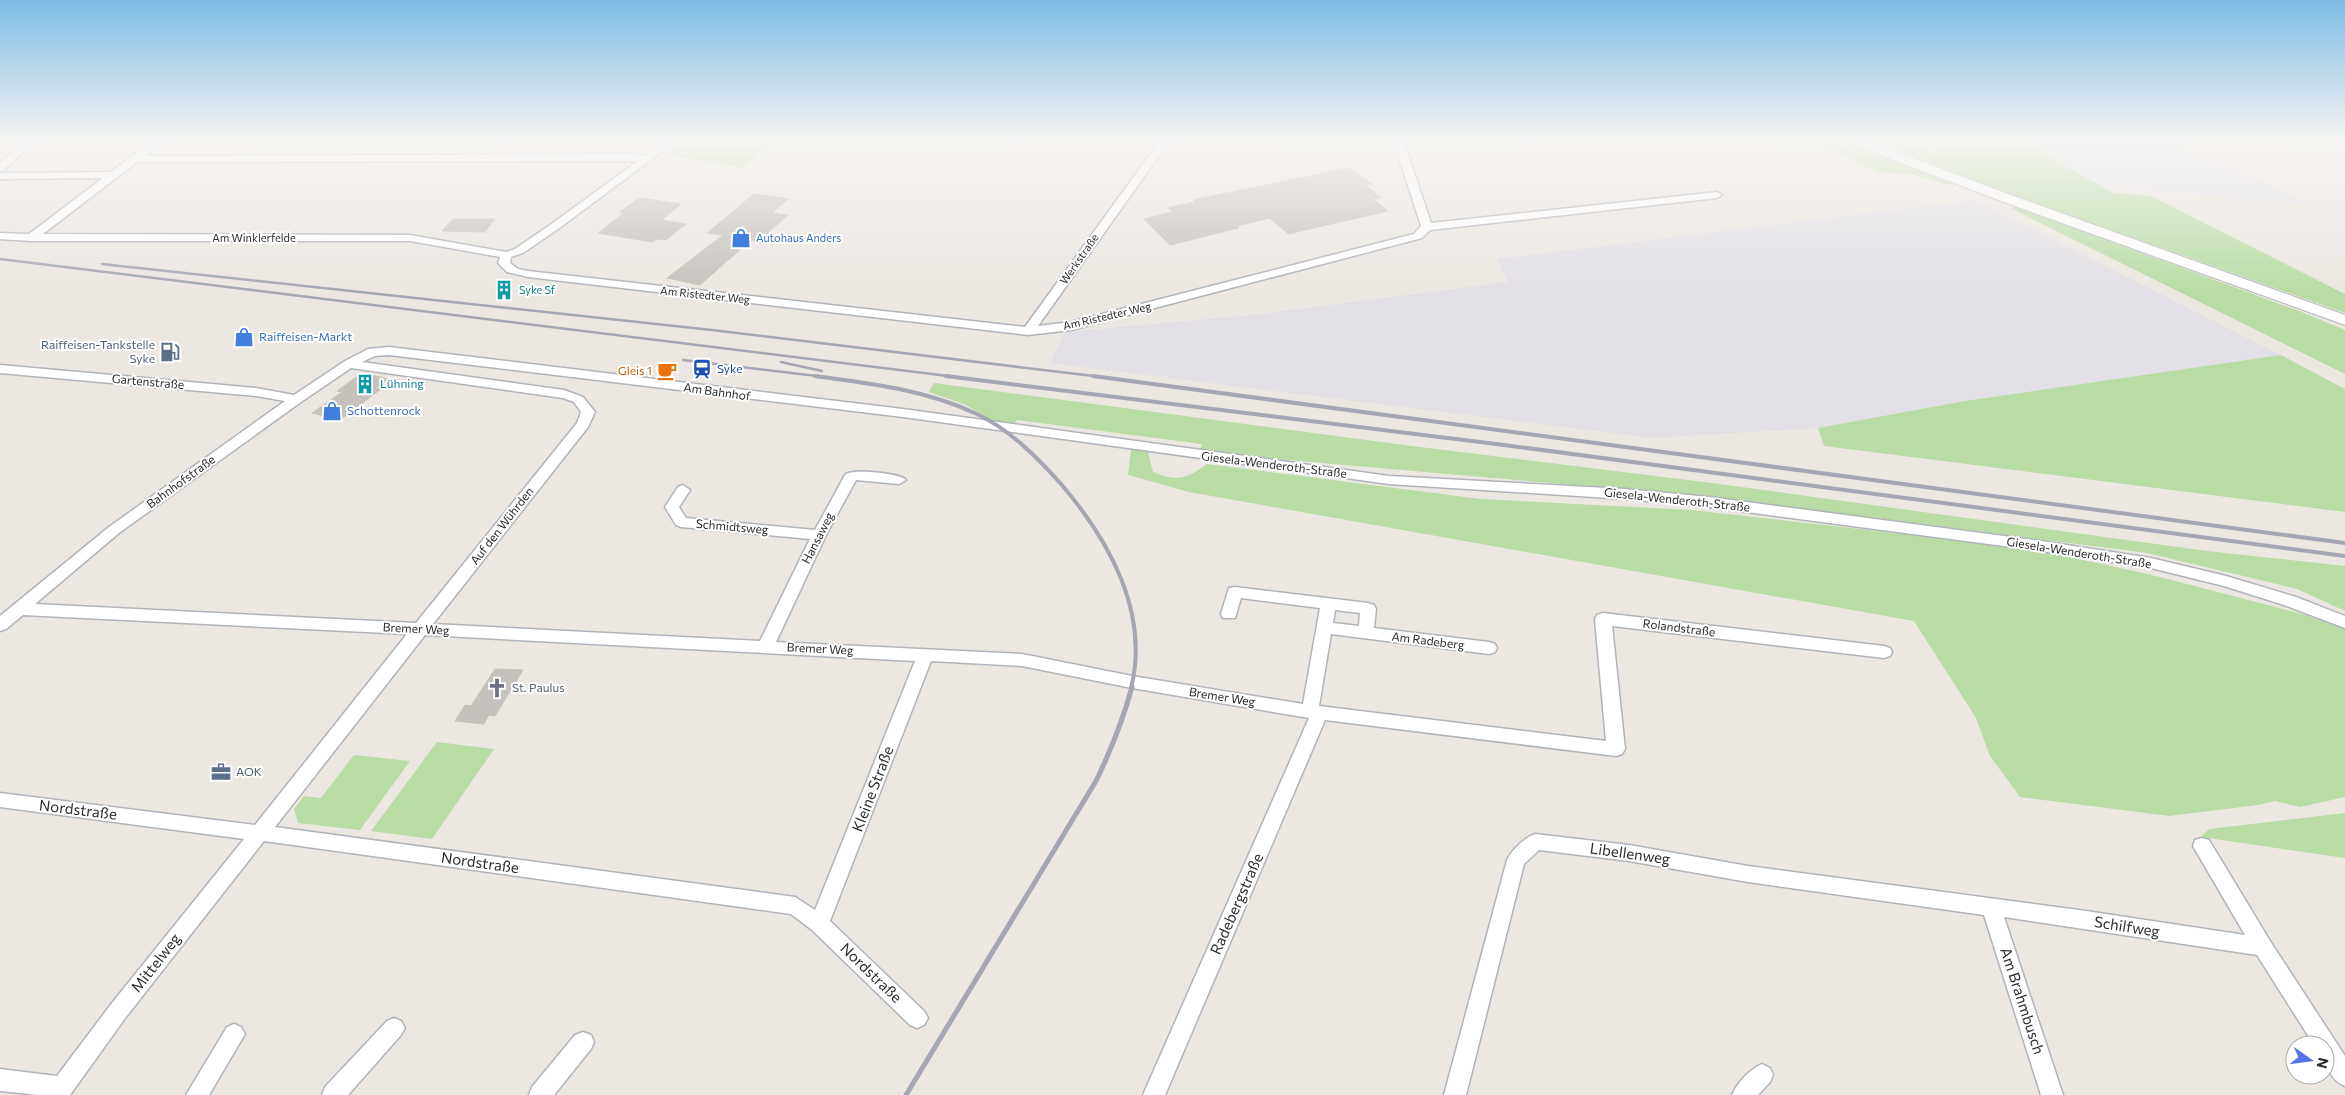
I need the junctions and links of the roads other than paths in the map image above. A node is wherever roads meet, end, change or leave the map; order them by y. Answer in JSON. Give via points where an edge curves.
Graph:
{"nodes":[{"id":1,"x":93,"y":190,"type":"edge"},
{"id":2,"x":605,"y":190,"type":"edge"},
{"id":3,"x":1129,"y":190,"type":"edge"},
{"id":4,"x":1415,"y":190,"type":"edge"},
{"id":5,"x":1985,"y":190,"type":"edge"},
{"id":6,"x":1717,"y":195,"type":"dead end"},
{"id":7,"x":1427,"y":227,"type":"junction"},
{"id":8,"x":0,"y":236,"type":"edge"},
{"id":9,"x":31,"y":238,"type":"junction"},
{"id":10,"x":506,"y":255,"type":"junction"},
{"id":11,"x":2345,"y":320,"type":"edge"},
{"id":12,"x":1028,"y":330,"type":"junction"},
{"id":13,"x":372,"y":352,"type":"joint"},
{"id":14,"x":349,"y":364,"type":"junction"},
{"id":15,"x":0,"y":369,"type":"edge"},
{"id":16,"x":296,"y":399,"type":"junction"},
{"id":17,"x":1001,"y":428,"type":"joint"},
{"id":18,"x":899,"y":480,"type":"dead end"},
{"id":19,"x":683,"y":490,"type":"dead end"},
{"id":20,"x":819,"y":535,"type":"junction"},
{"id":21,"x":1328,"y":605,"type":"junction"},
{"id":22,"x":18,"y":609,"type":"junction"},
{"id":23,"x":1229,"y":614,"type":"dead end"},
{"id":24,"x":2345,"y":622,"type":"edge"},
{"id":25,"x":0,"y":625,"type":"edge"},
{"id":26,"x":1326,"y":628,"type":"junction"},
{"id":27,"x":420,"y":629,"type":"junction"},
{"id":28,"x":1366,"y":632,"type":"junction"},
{"id":29,"x":766,"y":646,"type":"junction"},
{"id":30,"x":1489,"y":648,"type":"dead end"},
{"id":31,"x":1884,"y":652,"type":"dead end"},
{"id":32,"x":926,"y":654,"type":"junction"},
{"id":33,"x":1315,"y":712,"type":"junction"},
{"id":34,"x":1616,"y":749,"type":"joint"},
{"id":35,"x":0,"y":800,"type":"edge"},
{"id":36,"x":258,"y":833,"type":"junction"},
{"id":37,"x":2202,"y":846,"type":"dead end"},
{"id":38,"x":1991,"y":907,"type":"junction"},
{"id":39,"x":819,"y":924,"type":"junction"},
{"id":40,"x":2263,"y":948,"type":"junction"},
{"id":41,"x":917,"y":1018,"type":"dead end"},
{"id":42,"x":394,"y":1028,"type":"dead end"},
{"id":43,"x":234,"y":1034,"type":"dead end"},
{"id":44,"x":583,"y":1042,"type":"dead end"},
{"id":45,"x":1762,"y":1074,"type":"dead end"},
{"id":46,"x":2345,"y":1075,"type":"edge"},
{"id":47,"x":0,"y":1080,"type":"edge"},
{"id":48,"x":60,"y":1091,"type":"edge"},
{"id":49,"x":197,"y":1095,"type":"edge"},
{"id":50,"x":333,"y":1095,"type":"edge"},
{"id":51,"x":540,"y":1095,"type":"edge"},
{"id":52,"x":1154,"y":1095,"type":"edge"},
{"id":53,"x":1456,"y":1095,"type":"edge"},
{"id":54,"x":1743,"y":1095,"type":"edge"},
{"id":55,"x":2052,"y":1095,"type":"edge"}],
"edges":[{"from":1,"to":9,"type":"street"},
{"from":2,"to":10,"type":"street","via":[[519,251]]},
{"from":3,"to":12,"type":"street","name":"Werkstraße"},
{"from":4,"to":7,"type":"street"},
{"from":5,"to":11,"type":"main road"},
{"from":6,"to":7,"type":"street","name":"Am Ristedter Weg","via":[[1680,196]]},
{"from":7,"to":12,"type":"street","name":"Am Ristedter Weg","via":[[1418,236],[1306,266],[1071,326]]},
{"from":8,"to":9,"type":"street","name":"Am Winklerfelde"},
{"from":9,"to":10,"type":"street","name":"Am Winklerfelde","via":[[410,238]]},
{"from":10,"to":12,"type":"street","name":"Am Ristedter Weg","via":[[504,263],[507,267],[528,274]]},
{"from":13,"to":14,"type":"street","name":"Bahnhofstraße"},
{"from":13,"to":17,"type":"street","name":"Am Bahnhof","via":[[389,351],[790,399]]},
{"from":14,"to":16,"type":"street","name":"Bahnhofstraße"},
{"from":14,"to":27,"type":"street","name":"Auf den Wührden","via":[[574,396],[584,403],[588,412],[583,424]]},
{"from":15,"to":16,"type":"street","name":"Gartenstraße","via":[[256,392]]},
{"from":16,"to":22,"type":"street","name":"Bahnhofstraße","via":[[114,530]]},
{"from":17,"to":24,"type":"street","name":"Giesela-Wenderoth-Straße","via":[[1389,480],[1709,502],[2059,548],[2151,563],[2226,582]]},
{"from":18,"to":20,"type":"street","name":"Hansaweg","via":[[852,475]]},
{"from":19,"to":20,"type":"street","name":"Schmidtsweg","via":[[672,507],[681,522]]},
{"from":20,"to":29,"type":"street","name":"Hansaweg"},
{"from":21,"to":23,"type":"street","via":[[1234,592]]},
{"from":21,"to":26,"type":"street"},
{"from":21,"to":28,"type":"street","via":[[1368,609]]},
{"from":22,"to":25,"type":"street","name":"Bahnhofstraße"},
{"from":22,"to":27,"type":"street","name":"Bremer Weg"},
{"from":26,"to":28,"type":"street","name":"Am Radeberg"},
{"from":26,"to":33,"type":"street"},
{"from":27,"to":29,"type":"street","name":"Bremer Weg"},
{"from":27,"to":36,"type":"street","name":"Auf den Wührden"},
{"from":28,"to":30,"type":"street","name":"Am Radeberg"},
{"from":29,"to":32,"type":"street","name":"Bremer Weg"},
{"from":31,"to":34,"type":"street","name":"Rolandstraße","via":[[1603,619]]},
{"from":32,"to":33,"type":"street","name":"Bremer Weg","via":[[1022,660]]},
{"from":32,"to":39,"type":"street","name":"Kleine Straße"},
{"from":33,"to":34,"type":"street","name":"Bremer Weg"},
{"from":33,"to":52,"type":"street","name":"Radebergstraße"},
{"from":35,"to":36,"type":"street","name":"Nordstraße"},
{"from":36,"to":39,"type":"street","name":"Nordstraße","via":[[795,906]]},
{"from":36,"to":48,"type":"street","name":"Mittelweg","via":[[119,1010]]},
{"from":37,"to":40,"type":"street"},
{"from":38,"to":40,"type":"street","name":"Schilfweg"},
{"from":38,"to":53,"type":"street","name":"Libellenweg","via":[[1535,842],[1516,860]]},
{"from":38,"to":55,"type":"street","name":"Am Brahmbusch"},
{"from":39,"to":41,"type":"street","name":"Nordstraße"},
{"from":40,"to":46,"type":"street"},
{"from":42,"to":50,"type":"street"},
{"from":43,"to":49,"type":"street"},
{"from":44,"to":51,"type":"street"},
{"from":45,"to":54,"type":"street"},
{"from":47,"to":48,"type":"street"}]}
